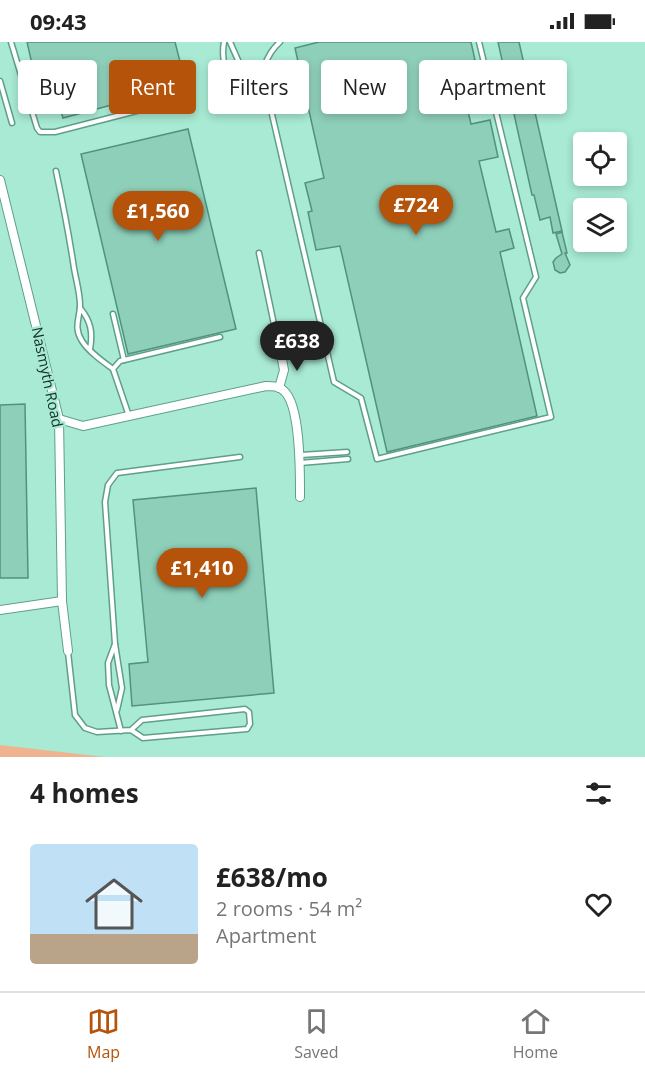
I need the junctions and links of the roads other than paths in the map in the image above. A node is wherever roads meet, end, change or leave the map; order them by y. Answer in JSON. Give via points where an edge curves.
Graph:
{"nodes":[{"id":1,"x":11,"y":42,"type":"edge"},
{"id":2,"x":224,"y":42,"type":"edge"},
{"id":3,"x":230,"y":42,"type":"edge"},
{"id":4,"x":280,"y":42,"type":"edge"},
{"id":5,"x":479,"y":42,"type":"edge"},
{"id":6,"x":224,"y":60,"type":"edge"},
{"id":7,"x":238,"y":60,"type":"edge"},
{"id":8,"x":266,"y":60,"type":"edge"},
{"id":9,"x":0,"y":81,"type":"edge"},
{"id":10,"x":125,"y":114,"type":"edge"},
{"id":11,"x":272,"y":114,"type":"edge"},
{"id":12,"x":12,"y":123,"type":"dead end"},
{"id":13,"x":56,"y":171,"type":"dead end"},
{"id":14,"x":0,"y":180,"type":"edge"},
{"id":15,"x":259,"y":253,"type":"dead end"},
{"id":16,"x":80,"y":308,"type":"junction"},
{"id":17,"x":113,"y":314,"type":"dead end"},
{"id":18,"x":220,"y":337,"type":"dead end"},
{"id":19,"x":90,"y":350,"type":"junction"},
{"id":20,"x":280,"y":354,"type":"joint"},
{"id":21,"x":124,"y":360,"type":"junction"},
{"id":22,"x":113,"y":369,"type":"junction"},
{"id":23,"x":279,"y":388,"type":"junction"},
{"id":24,"x":129,"y":417,"type":"junction"},
{"id":25,"x":59,"y":419,"type":"junction"},
{"id":26,"x":347,"y":452,"type":"dead end"},
{"id":27,"x":240,"y":457,"type":"dead end"},
{"id":28,"x":300,"y":459,"type":"junction"},
{"id":29,"x":348,"y":459,"type":"dead end"},
{"id":30,"x":300,"y":497,"type":"dead end"},
{"id":31,"x":62,"y":601,"type":"junction"},
{"id":32,"x":0,"y":610,"type":"edge"},
{"id":33,"x":115,"y":645,"type":"junction"},
{"id":34,"x":68,"y":651,"type":"joint"},
{"id":35,"x":117,"y":710,"type":"junction"},
{"id":36,"x":131,"y":730,"type":"junction"},
{"id":37,"x":121,"y":731,"type":"junction"}],
"edges":[{"from":1,"to":10,"type":"lane","via":[[40,132],[55,132]]},
{"from":2,"to":6,"type":"lane"},
{"from":3,"to":7,"type":"lane"},
{"from":4,"to":8,"type":"lane"},
{"from":5,"to":11,"type":"lane","via":[[536,277],[523,298],[551,417],[377,459],[361,398],[334,382]]},
{"from":9,"to":12,"type":"lane"},
{"from":13,"to":16,"type":"lane"},
{"from":14,"to":25,"type":"street","name":"Nasmyth Road"},
{"from":15,"to":20,"type":"lane"},
{"from":16,"to":19,"type":"lane","via":[[91,328]]},
{"from":16,"to":19,"type":"lane","via":[[79,333]]},
{"from":17,"to":21,"type":"lane"},
{"from":18,"to":21,"type":"lane"},
{"from":19,"to":22,"type":"lane"},
{"from":20,"to":23,"type":"street","via":[[284,370]]},
{"from":21,"to":22,"type":"lane"},
{"from":22,"to":24,"type":"lane"},
{"from":23,"to":24,"type":"street","via":[[266,386]]},
{"from":23,"to":28,"type":"street","via":[[289,396],[294,408]]},
{"from":24,"to":25,"type":"street","via":[[83,426]]},
{"from":25,"to":31,"type":"street","name":"Nasmyth Road"},
{"from":26,"to":28,"type":"lane"},
{"from":27,"to":33,"type":"lane","via":[[117,473],[108,485],[105,502]]},
{"from":28,"to":29,"type":"lane"},
{"from":28,"to":30,"type":"street"},
{"from":31,"to":32,"type":"street"},
{"from":31,"to":34,"type":"street","name":"Nasmyth Road"},
{"from":33,"to":35,"type":"lane","via":[[122,688]]},
{"from":33,"to":35,"type":"lane","via":[[108,663],[109,686]]},
{"from":34,"to":37,"type":"lane","via":[[75,715],[85,728]]},
{"from":35,"to":37,"type":"lane"},
{"from":36,"to":36,"type":"lane","via":[[142,720],[249,712],[247,729],[143,738]]},
{"from":36,"to":37,"type":"lane"}]}
